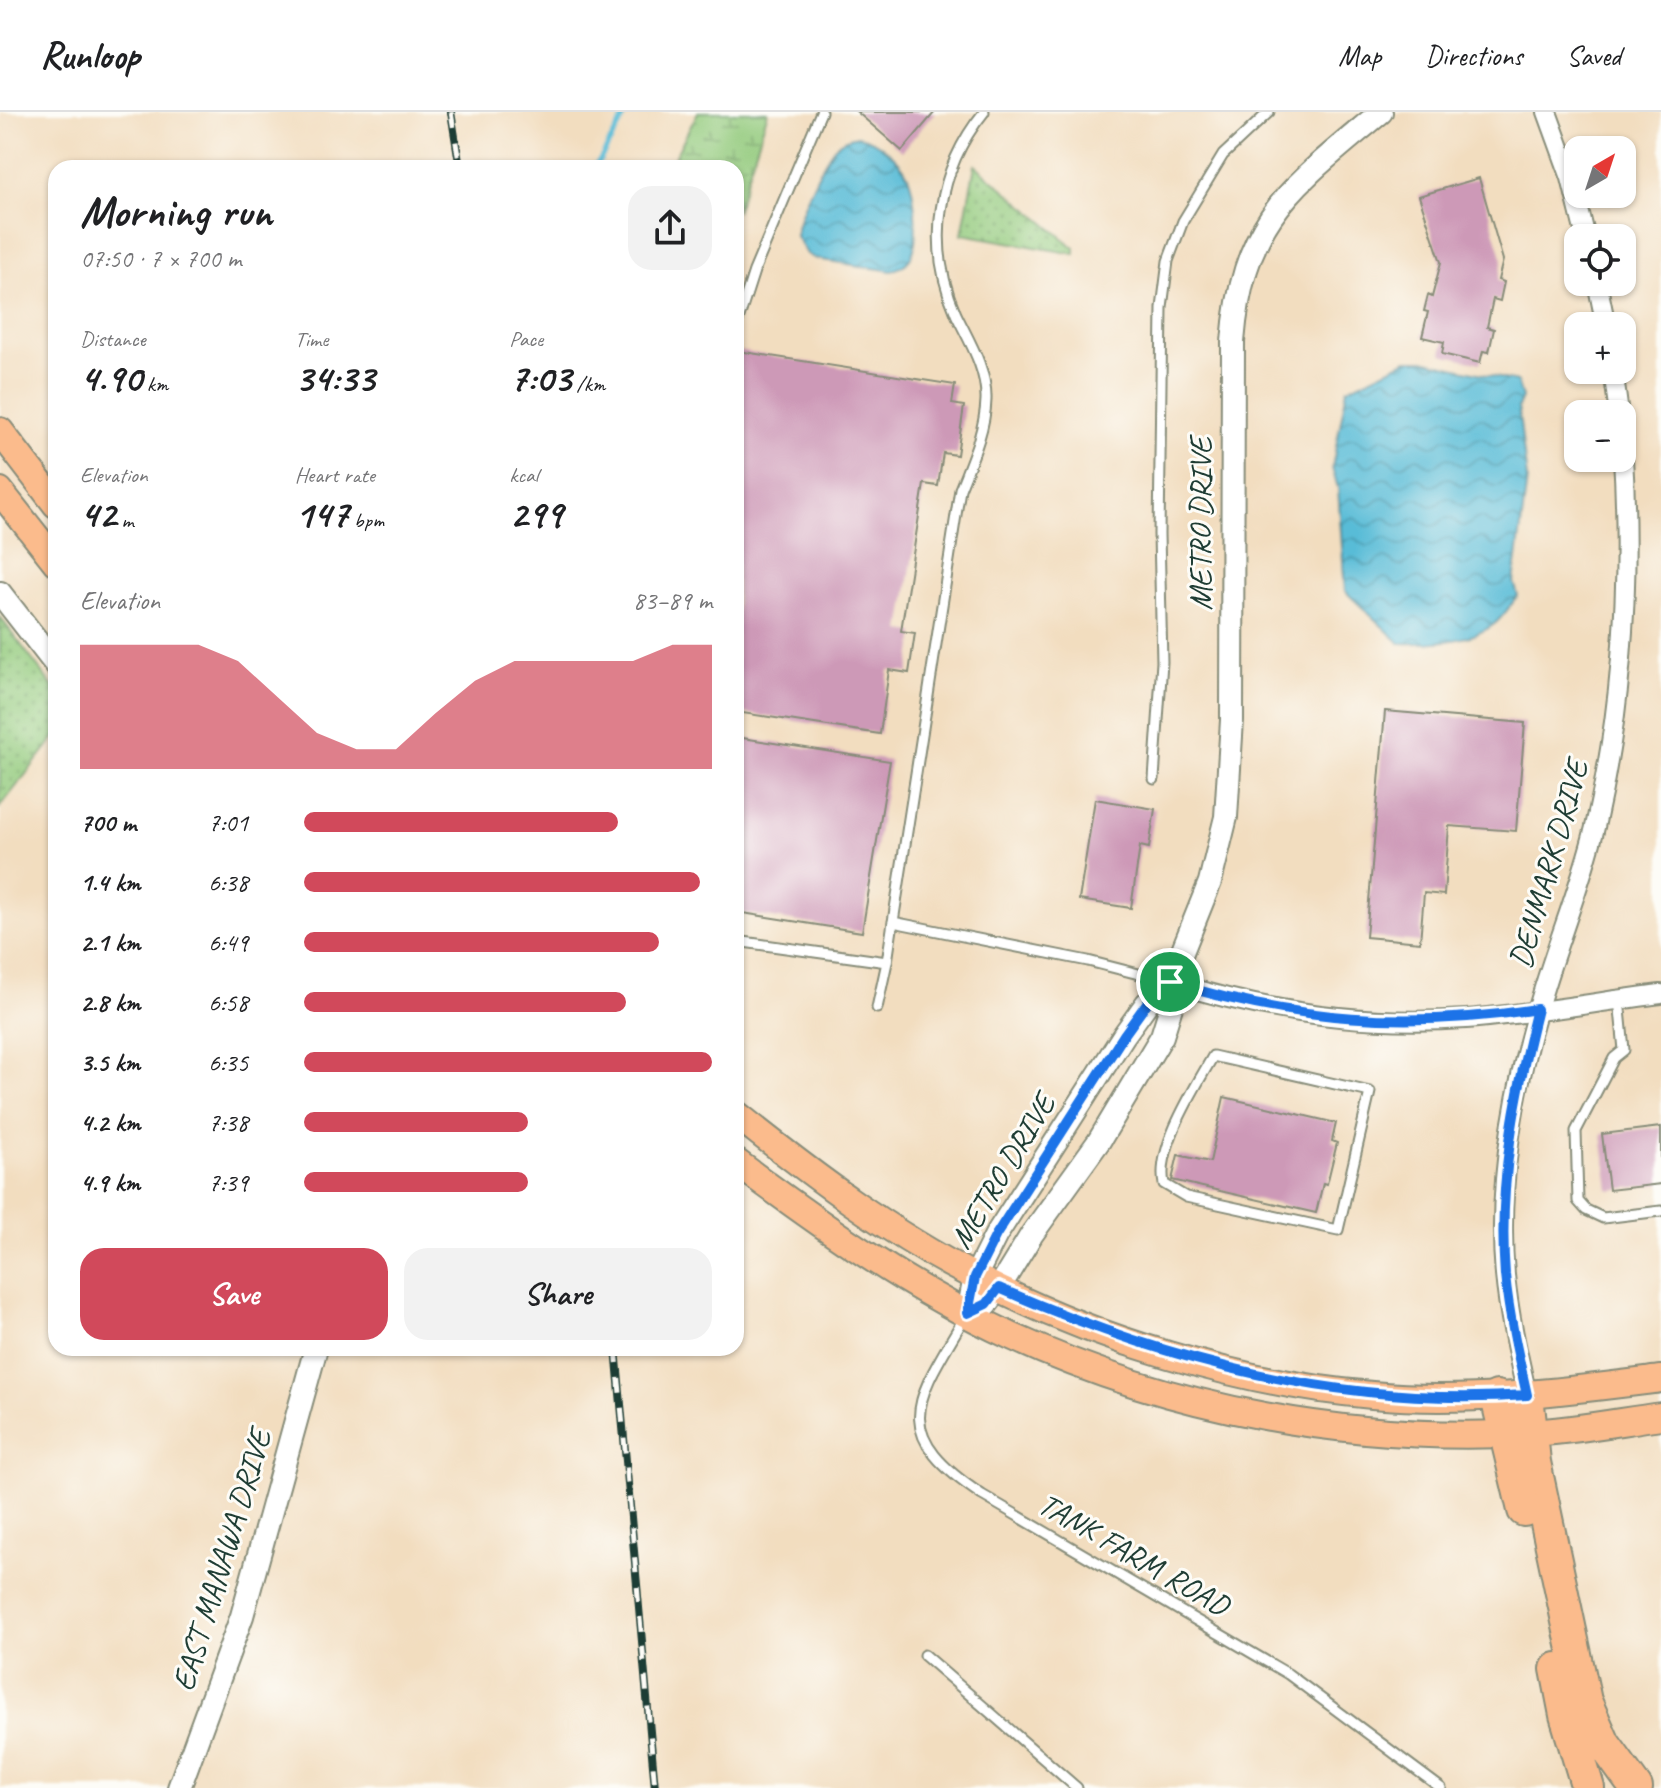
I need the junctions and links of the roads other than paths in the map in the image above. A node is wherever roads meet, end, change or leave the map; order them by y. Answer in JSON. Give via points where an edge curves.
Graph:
{"nodes":[{"id":1,"x":821,"y":112,"type":"edge"},
{"id":2,"x":984,"y":112,"type":"edge"},
{"id":3,"x":1269,"y":112,"type":"edge"},
{"id":4,"x":1381,"y":112,"type":"edge"},
{"id":5,"x":1547,"y":112,"type":"edge"},
{"id":6,"x":1582,"y":224,"type":"edge"},
{"id":7,"x":744,"y":302,"type":"edge"},
{"id":8,"x":0,"y":431,"type":"edge"},
{"id":9,"x":1623,"y":472,"type":"edge"},
{"id":10,"x":0,"y":491,"type":"edge"},
{"id":11,"x":48,"y":494,"type":"edge"},
{"id":12,"x":48,"y":552,"type":"edge"},
{"id":13,"x":0,"y":593,"type":"edge"},
{"id":14,"x":48,"y":655,"type":"edge"},
{"id":15,"x":1154,"y":779,"type":"dead end"},
{"id":16,"x":893,"y":922,"type":"junction"},
{"id":17,"x":744,"y":942,"type":"edge"},
{"id":18,"x":887,"y":962,"type":"junction"},
{"id":19,"x":1170,"y":982,"type":"junction"},
{"id":20,"x":1661,"y":994,"type":"edge"},
{"id":21,"x":1619,"y":999,"type":"junction"},
{"id":22,"x":877,"y":1008,"type":"dead end"},
{"id":23,"x":1537,"y":1009,"type":"junction"},
{"id":24,"x":1351,"y":1088,"type":"joint"},
{"id":25,"x":744,"y":1120,"type":"edge"},
{"id":26,"x":744,"y":1168,"type":"edge"},
{"id":27,"x":1661,"y":1211,"type":"edge"},
{"id":28,"x":975,"y":1277,"type":"junction"},
{"id":29,"x":999,"y":1288,"type":"junction"},
{"id":30,"x":968,"y":1313,"type":"junction"},
{"id":31,"x":314,"y":1356,"type":"edge"},
{"id":32,"x":1661,"y":1379,"type":"edge"},
{"id":33,"x":1512,"y":1396,"type":"junction"},
{"id":34,"x":1661,"y":1416,"type":"edge"},
{"id":35,"x":1518,"y":1434,"type":"junction"},
{"id":36,"x":924,"y":1655,"type":"dead end"},
{"id":37,"x":179,"y":1788,"type":"edge"},
{"id":38,"x":1077,"y":1788,"type":"edge"},
{"id":39,"x":1441,"y":1788,"type":"edge"},
{"id":40,"x":1588,"y":1788,"type":"edge"},
{"id":41,"x":1636,"y":1788,"type":"edge"}],
"edges":[{"from":1,"to":7,"type":"lane"},
{"from":2,"to":16,"type":"lane","via":[[955,157],[938,226],[942,281],[980,364],[986,399],[981,433],[960,489]]},
{"from":3,"to":15,"type":"lane","via":[[1223,155],[1183,221],[1168,261],[1162,308],[1162,662]]},
{"from":4,"to":19,"type":"street","name":"METRO DRIVE","via":[[1283,200],[1251,249],[1241,279],[1233,342],[1232,720],[1226,817],[1210,882]]},
{"from":5,"to":6,"type":"street"},
{"from":8,"to":11,"type":"main road"},
{"from":9,"to":23,"type":"street","name":"DENMARK DRIVE","via":[[1626,576],[1613,732],[1582,876]]},
{"from":10,"to":12,"type":"main road"},
{"from":13,"to":14,"type":"street"},
{"from":16,"to":18,"type":"lane"},
{"from":16,"to":19,"type":"lane"},
{"from":17,"to":18,"type":"lane"},
{"from":18,"to":22,"type":"lane"},
{"from":19,"to":23,"type":"street","via":[[1245,1005],[1335,1018],[1466,1019]]},
{"from":19,"to":28,"type":"street","name":"METRO DRIVE","via":[[1124,1035],[996,1235]]},
{"from":19,"to":29,"type":"street","name":"METRO DRIVE","via":[[1171,1007],[1162,1036],[1099,1141]]},
{"from":20,"to":21,"type":"street"},
{"from":21,"to":23,"type":"street"},
{"from":21,"to":27,"type":"lane","via":[[1624,1050],[1614,1058],[1576,1131],[1578,1201],[1603,1218]]},
{"from":23,"to":33,"type":"street","name":"DENMARK DRIVE","via":[[1515,1106],[1505,1187]]},
{"from":24,"to":24,"type":"lane","via":[[1213,1056],[1164,1158],[1164,1184],[1186,1197],[1338,1230],[1370,1092]]},
{"from":25,"to":28,"type":"main road","via":[[864,1210]]},
{"from":26,"to":30,"type":"main road","via":[[826,1228]]},
{"from":28,"to":29,"type":"main road"},
{"from":28,"to":30,"type":"street","name":"METRO DRIVE"},
{"from":29,"to":30,"type":"street","name":"METRO DRIVE","via":[[987,1304]]},
{"from":29,"to":33,"type":"main road","via":[[1155,1349],[1263,1377],[1372,1395]]},
{"from":30,"to":35,"type":"main road","via":[[1100,1372],[1216,1406],[1350,1430]]},
{"from":30,"to":39,"type":"lane","name":"TANK FARM ROAD","via":[[921,1401],[917,1422],[934,1456],[982,1495],[1312,1690]]},
{"from":31,"to":37,"type":"street","name":"EAST MANAWA DRIVE","via":[[242,1616]]},
{"from":32,"to":33,"type":"main road"},
{"from":33,"to":35,"type":"highway"},
{"from":34,"to":35,"type":"main road"},
{"from":35,"to":40,"type":"highway","via":[[1566,1715]]},
{"from":35,"to":41,"type":"highway","via":[[1534,1462],[1585,1701],[1604,1744]]},
{"from":36,"to":38,"type":"lane"}]}
